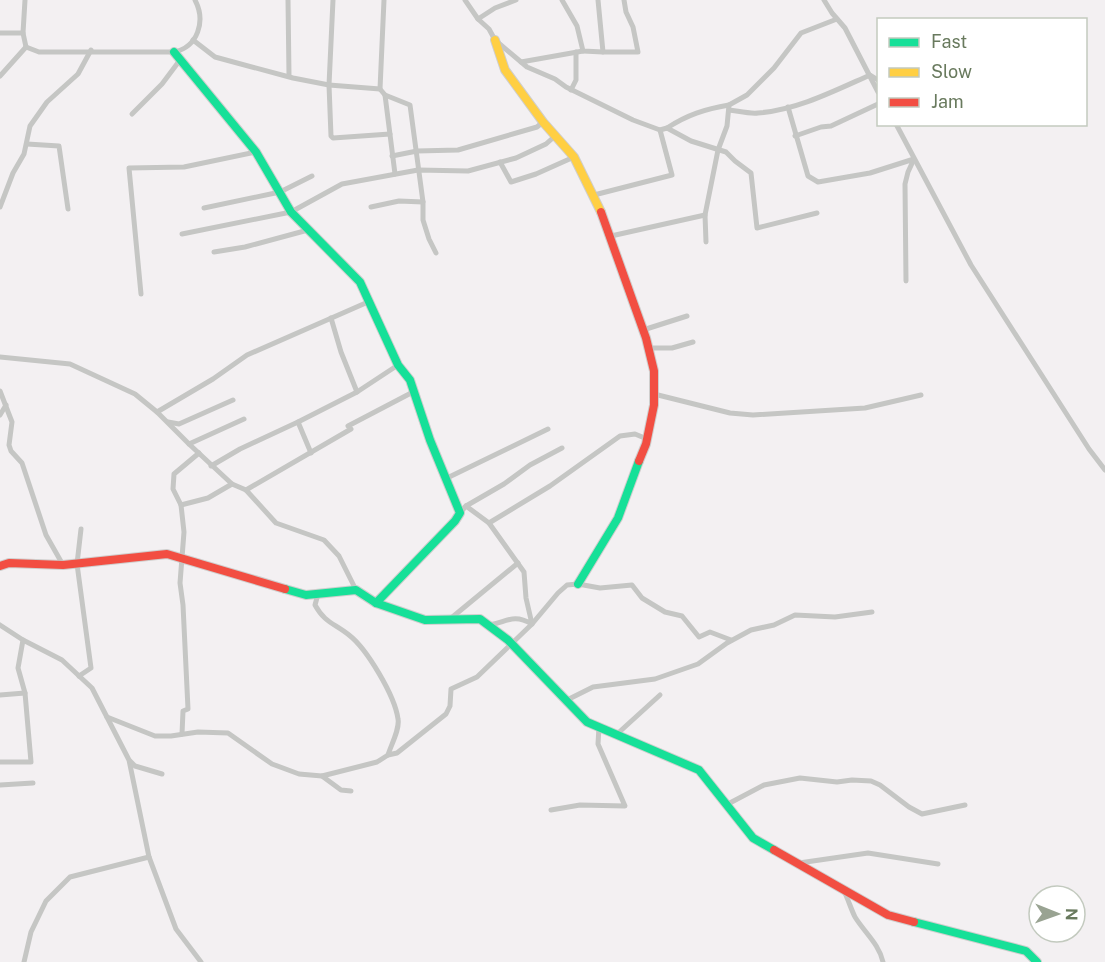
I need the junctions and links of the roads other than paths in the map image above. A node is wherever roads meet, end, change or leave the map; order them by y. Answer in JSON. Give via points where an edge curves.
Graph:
{"nodes":[{"id":1,"x":25,"y":0,"type":"edge"},
{"id":2,"x":288,"y":0,"type":"edge"},
{"id":3,"x":333,"y":0,"type":"edge"},
{"id":4,"x":384,"y":0,"type":"edge"},
{"id":5,"x":465,"y":0,"type":"edge"},
{"id":6,"x":516,"y":0,"type":"edge"},
{"id":7,"x":562,"y":0,"type":"edge"},
{"id":8,"x":598,"y":0,"type":"edge"},
{"id":9,"x":624,"y":0,"type":"edge"},
{"id":10,"x":824,"y":0,"type":"edge"},
{"id":11,"x":196,"y":1,"type":"edge"},
{"id":12,"x":478,"y":19,"type":"junction"},
{"id":13,"x":837,"y":19,"type":"junction"},
{"id":14,"x":0,"y":33,"type":"edge"},
{"id":15,"x":23,"y":33,"type":"junction"},
{"id":16,"x":193,"y":40,"type":"junction"},
{"id":17,"x":495,"y":40,"type":"junction"},
{"id":18,"x":26,"y":47,"type":"junction"},
{"id":19,"x":91,"y":50,"type":"junction"},
{"id":20,"x":580,"y":51,"type":"junction"},
{"id":21,"x":174,"y":52,"type":"junction"},
{"id":22,"x":603,"y":52,"type":"junction"},
{"id":23,"x":180,"y":60,"type":"junction"},
{"id":24,"x":521,"y":62,"type":"junction"},
{"id":25,"x":289,"y":75,"type":"junction"},
{"id":26,"x":870,"y":75,"type":"junction"},
{"id":27,"x":0,"y":76,"type":"edge"},
{"id":28,"x":877,"y":79,"type":"edge"},
{"id":29,"x":329,"y":85,"type":"junction"},
{"id":30,"x":380,"y":89,"type":"junction"},
{"id":31,"x":571,"y":90,"type":"junction"},
{"id":32,"x":877,"y":90,"type":"edge"},
{"id":33,"x":385,"y":95,"type":"junction"},
{"id":34,"x":877,"y":105,"type":"edge"},
{"id":35,"x":729,"y":107,"type":"junction"},
{"id":36,"x":788,"y":108,"type":"junction"},
{"id":37,"x":132,"y":114,"type":"dead end"},
{"id":38,"x":543,"y":122,"type":"junction"},
{"id":39,"x":897,"y":126,"type":"edge"},
{"id":40,"x":664,"y":129,"type":"junction"},
{"id":41,"x":390,"y":134,"type":"junction"},
{"id":42,"x":555,"y":136,"type":"junction"},
{"id":43,"x":795,"y":136,"type":"junction"},
{"id":44,"x":27,"y":144,"type":"junction"},
{"id":45,"x":718,"y":150,"type":"junction"},
{"id":46,"x":417,"y":151,"type":"junction"},
{"id":47,"x":256,"y":152,"type":"junction"},
{"id":48,"x":392,"y":156,"type":"junction"},
{"id":49,"x":573,"y":157,"type":"junction"},
{"id":50,"x":914,"y":159,"type":"junction"},
{"id":51,"x":500,"y":162,"type":"junction"},
{"id":52,"x":418,"y":170,"type":"junction"},
{"id":53,"x":394,"y":174,"type":"junction"},
{"id":54,"x":312,"y":176,"type":"dead end"},
{"id":55,"x":280,"y":192,"type":"junction"},
{"id":56,"x":594,"y":195,"type":"junction"},
{"id":57,"x":423,"y":202,"type":"junction"},
{"id":58,"x":0,"y":207,"type":"edge"},
{"id":59,"x":371,"y":207,"type":"dead end"},
{"id":60,"x":204,"y":208,"type":"dead end"},
{"id":61,"x":68,"y":209,"type":"dead end"},
{"id":62,"x":291,"y":212,"type":"junction"},
{"id":63,"x":817,"y":213,"type":"dead end"},
{"id":64,"x":705,"y":215,"type":"junction"},
{"id":65,"x":308,"y":230,"type":"junction"},
{"id":66,"x":182,"y":234,"type":"dead end"},
{"id":67,"x":611,"y":236,"type":"junction"},
{"id":68,"x":706,"y":242,"type":"dead end"},
{"id":69,"x":214,"y":252,"type":"dead end"},
{"id":70,"x":436,"y":253,"type":"dead end"},
{"id":71,"x":906,"y":281,"type":"dead end"},
{"id":72,"x":141,"y":294,"type":"dead end"},
{"id":73,"x":368,"y":302,"type":"junction"},
{"id":74,"x":687,"y":316,"type":"dead end"},
{"id":75,"x":331,"y":318,"type":"junction"},
{"id":76,"x":644,"y":330,"type":"junction"},
{"id":77,"x":693,"y":342,"type":"dead end"},
{"id":78,"x":649,"y":348,"type":"junction"},
{"id":79,"x":0,"y":357,"type":"edge"},
{"id":80,"x":398,"y":365,"type":"junction"},
{"id":81,"x":0,"y":391,"type":"edge"},
{"id":82,"x":357,"y":392,"type":"junction"},
{"id":83,"x":413,"y":392,"type":"junction"},
{"id":84,"x":654,"y":394,"type":"junction"},
{"id":85,"x":921,"y":395,"type":"dead end"},
{"id":86,"x":233,"y":400,"type":"dead end"},
{"id":87,"x":6,"y":405,"type":"junction"},
{"id":88,"x":157,"y":412,"type":"junction"},
{"id":89,"x":0,"y":415,"type":"edge"},
{"id":90,"x":244,"y":419,"type":"dead end"},
{"id":91,"x":166,"y":422,"type":"junction"},
{"id":92,"x":298,"y":422,"type":"junction"},
{"id":93,"x":548,"y":429,"type":"dead end"},
{"id":94,"x":647,"y":439,"type":"junction"},
{"id":95,"x":189,"y":444,"type":"junction"},
{"id":96,"x":562,"y":448,"type":"dead end"},
{"id":97,"x":199,"y":453,"type":"junction"},
{"id":98,"x":311,"y":453,"type":"junction"},
{"id":99,"x":211,"y":466,"type":"junction"},
{"id":100,"x":1105,"y":470,"type":"edge"},
{"id":101,"x":445,"y":479,"type":"junction"},
{"id":102,"x":232,"y":484,"type":"junction"},
{"id":103,"x":246,"y":490,"type":"junction"},
{"id":104,"x":181,"y":505,"type":"junction"},
{"id":105,"x":466,"y":506,"type":"junction"},
{"id":106,"x":460,"y":513,"type":"junction"},
{"id":107,"x":489,"y":523,"type":"junction"},
{"id":108,"x":81,"y":529,"type":"dead end"},
{"id":109,"x":183,"y":558,"type":"junction"},
{"id":110,"x":518,"y":563,"type":"junction"},
{"id":111,"x":77,"y":564,"type":"junction"},
{"id":112,"x":63,"y":565,"type":"junction"},
{"id":113,"x":0,"y":566,"type":"edge"},
{"id":114,"x":578,"y":584,"type":"junction"},
{"id":115,"x":356,"y":590,"type":"junction"},
{"id":116,"x":318,"y":594,"type":"junction"},
{"id":117,"x":375,"y":603,"type":"junction"},
{"id":118,"x":872,"y":612,"type":"dead end"},
{"id":119,"x":450,"y":619,"type":"junction"},
{"id":120,"x":532,"y":624,"type":"junction"},
{"id":121,"x":0,"y":625,"type":"edge"},
{"id":122,"x":489,"y":625,"type":"junction"},
{"id":123,"x":23,"y":640,"type":"junction"},
{"id":124,"x":731,"y":640,"type":"junction"},
{"id":125,"x":512,"y":644,"type":"junction"},
{"id":126,"x":79,"y":676,"type":"junction"},
{"id":127,"x":25,"y":693,"type":"junction"},
{"id":128,"x":0,"y":695,"type":"edge"},
{"id":129,"x":660,"y":695,"type":"dead end"},
{"id":130,"x":567,"y":700,"type":"junction"},
{"id":131,"x":106,"y":716,"type":"junction"},
{"id":132,"x":598,"y":727,"type":"junction"},
{"id":133,"x":182,"y":734,"type":"junction"},
{"id":134,"x":616,"y":735,"type":"junction"},
{"id":135,"x":388,"y":755,"type":"junction"},
{"id":136,"x":129,"y":760,"type":"junction"},
{"id":137,"x":0,"y":762,"type":"edge"},
{"id":138,"x":162,"y":774,"type":"dead end"},
{"id":139,"x":322,"y":776,"type":"junction"},
{"id":140,"x":33,"y":783,"type":"dead end"},
{"id":141,"x":0,"y":785,"type":"edge"},
{"id":142,"x":351,"y":791,"type":"dead end"},
{"id":143,"x":726,"y":805,"type":"junction"},
{"id":144,"x":965,"y":806,"type":"dead end"},
{"id":145,"x":551,"y":810,"type":"dead end"},
{"id":146,"x":149,"y":857,"type":"junction"},
{"id":147,"x":797,"y":864,"type":"junction"},
{"id":148,"x":938,"y":864,"type":"dead end"},
{"id":149,"x":843,"y":890,"type":"junction"},
{"id":150,"x":24,"y":962,"type":"edge"},
{"id":151,"x":201,"y":962,"type":"edge"},
{"id":152,"x":883,"y":962,"type":"edge"},
{"id":153,"x":1036,"y":962,"type":"edge"}],
"edges":[{"from":1,"to":15,"type":"street"},
{"from":2,"to":25,"type":"street"},
{"from":3,"to":29,"type":"street"},
{"from":4,"to":30,"type":"street"},
{"from":5,"to":12,"type":"street"},
{"from":6,"to":12,"type":"street"},
{"from":7,"to":20,"type":"street","via":[[577,26]]},
{"from":8,"to":22,"type":"street"},
{"from":9,"to":22,"type":"street","via":[[638,52]]},
{"from":10,"to":13,"type":"street"},
{"from":11,"to":16,"type":"street","via":[[200,20]]},
{"from":12,"to":17,"type":"street"},
{"from":13,"to":26,"type":"street"},
{"from":13,"to":35,"type":"street","via":[[801,33],[774,68]]},
{"from":14,"to":15,"type":"street"},
{"from":15,"to":18,"type":"street"},
{"from":16,"to":21,"type":"street","via":[[186,48]]},
{"from":16,"to":25,"type":"street","via":[[215,57]]},
{"from":17,"to":24,"type":"street"},
{"from":17,"to":38,"type":"street","via":[[505,70]]},
{"from":18,"to":19,"type":"street","via":[[39,52]]},
{"from":18,"to":27,"type":"street"},
{"from":19,"to":21,"type":"street"},
{"from":19,"to":44,"type":"street","via":[[78,74],[47,102],[32,123]]},
{"from":20,"to":22,"type":"street"},
{"from":20,"to":24,"type":"street"},
{"from":20,"to":31,"type":"street"},
{"from":21,"to":23,"type":"street"},
{"from":23,"to":37,"type":"street"},
{"from":23,"to":47,"type":"street"},
{"from":24,"to":31,"type":"street"},
{"from":25,"to":29,"type":"street"},
{"from":26,"to":28,"type":"street"},
{"from":26,"to":32,"type":"street"},
{"from":26,"to":36,"type":"street"},
{"from":29,"to":30,"type":"street"},
{"from":29,"to":41,"type":"street","via":[[333,138]]},
{"from":30,"to":33,"type":"street"},
{"from":31,"to":40,"type":"street","via":[[633,120]]},
{"from":33,"to":41,"type":"street"},
{"from":33,"to":46,"type":"street","via":[[410,105]]},
{"from":34,"to":43,"type":"street","via":[[831,126]]},
{"from":35,"to":36,"type":"street","via":[[756,113]]},
{"from":35,"to":40,"type":"street","via":[[704,109]]},
{"from":35,"to":45,"type":"street"},
{"from":36,"to":43,"type":"street"},
{"from":38,"to":42,"type":"street"},
{"from":38,"to":46,"type":"street","via":[[458,150]]},
{"from":39,"to":50,"type":"street"},
{"from":40,"to":45,"type":"street"},
{"from":40,"to":56,"type":"street","via":[[672,175]]},
{"from":41,"to":48,"type":"street"},
{"from":42,"to":49,"type":"street"},
{"from":42,"to":51,"type":"street","via":[[546,144]]},
{"from":43,"to":50,"type":"street","via":[[808,176],[818,182],[870,173]]},
{"from":44,"to":58,"type":"street"},
{"from":44,"to":61,"type":"street","via":[[59,146]]},
{"from":45,"to":63,"type":"street","via":[[728,153],[751,173],[758,228]]},
{"from":45,"to":64,"type":"street"},
{"from":46,"to":48,"type":"street"},
{"from":46,"to":52,"type":"street"},
{"from":47,"to":55,"type":"street"},
{"from":47,"to":72,"type":"street","via":[[184,167],[129,168]]},
{"from":48,"to":53,"type":"street"},
{"from":49,"to":51,"type":"street","via":[[511,182]]},
{"from":49,"to":56,"type":"street"},
{"from":50,"to":71,"type":"street","via":[[905,184]]},
{"from":50,"to":100,"type":"street","via":[[971,265]]},
{"from":51,"to":52,"type":"street","via":[[468,171]]},
{"from":52,"to":53,"type":"street"},
{"from":52,"to":57,"type":"street"},
{"from":53,"to":62,"type":"street","via":[[342,184]]},
{"from":54,"to":55,"type":"street"},
{"from":55,"to":60,"type":"street"},
{"from":55,"to":62,"type":"street"},
{"from":56,"to":67,"type":"street"},
{"from":57,"to":59,"type":"street","via":[[399,201]]},
{"from":57,"to":70,"type":"street","via":[[423,220]]},
{"from":62,"to":65,"type":"street"},
{"from":62,"to":66,"type":"street"},
{"from":64,"to":67,"type":"street"},
{"from":64,"to":68,"type":"street"},
{"from":65,"to":69,"type":"street"},
{"from":65,"to":73,"type":"street","via":[[360,282]]},
{"from":67,"to":76,"type":"street"},
{"from":73,"to":75,"type":"street"},
{"from":73,"to":80,"type":"street"},
{"from":74,"to":76,"type":"street"},
{"from":75,"to":82,"type":"street"},
{"from":75,"to":88,"type":"street","via":[[247,355]]},
{"from":76,"to":78,"type":"street"},
{"from":77,"to":78,"type":"street","via":[[672,348]]},
{"from":78,"to":84,"type":"street"},
{"from":79,"to":88,"type":"street","via":[[70,364],[135,394]]},
{"from":80,"to":82,"type":"street"},
{"from":80,"to":83,"type":"street","via":[[410,380]]},
{"from":81,"to":87,"type":"street"},
{"from":82,"to":92,"type":"street"},
{"from":83,"to":98,"type":"street"},
{"from":83,"to":101,"type":"street"},
{"from":84,"to":85,"type":"street","via":[[753,416],[865,408]]},
{"from":84,"to":94,"type":"street"},
{"from":86,"to":91,"type":"street","via":[[179,424]]},
{"from":87,"to":89,"type":"street"},
{"from":87,"to":112,"type":"street","via":[[12,422],[11,451],[22,463],[46,535]]},
{"from":88,"to":91,"type":"street"},
{"from":90,"to":95,"type":"street"},
{"from":91,"to":95,"type":"street"},
{"from":92,"to":98,"type":"street"},
{"from":92,"to":99,"type":"street"},
{"from":93,"to":101,"type":"street"},
{"from":94,"to":107,"type":"street","via":[[635,434],[620,436]]},
{"from":94,"to":114,"type":"street","via":[[618,518]]},
{"from":95,"to":97,"type":"street"},
{"from":96,"to":105,"type":"street"},
{"from":97,"to":99,"type":"street"},
{"from":97,"to":104,"type":"street","via":[[174,474],[173,489]]},
{"from":98,"to":103,"type":"street"},
{"from":99,"to":102,"type":"street"},
{"from":101,"to":106,"type":"street"},
{"from":102,"to":103,"type":"street"},
{"from":102,"to":104,"type":"street","via":[[208,498]]},
{"from":103,"to":115,"type":"street","via":[[276,523],[324,540],[339,556]]},
{"from":104,"to":109,"type":"street"},
{"from":105,"to":106,"type":"street"},
{"from":105,"to":107,"type":"street"},
{"from":106,"to":117,"type":"street"},
{"from":107,"to":110,"type":"street"},
{"from":108,"to":111,"type":"street"},
{"from":109,"to":111,"type":"street","via":[[167,554]]},
{"from":109,"to":116,"type":"street","via":[[306,595]]},
{"from":109,"to":133,"type":"street","via":[[180,583],[188,710],[183,711]]},
{"from":110,"to":119,"type":"street"},
{"from":110,"to":120,"type":"street","via":[[524,572]]},
{"from":111,"to":112,"type":"street"},
{"from":111,"to":126,"type":"street","via":[[91,668]]},
{"from":112,"to":113,"type":"street","via":[[9,562]]},
{"from":114,"to":120,"type":"street","via":[[567,585]]},
{"from":114,"to":124,"type":"street","via":[[600,588],[632,585],[642,598],[665,612],[682,616],[699,637],[710,632]]},
{"from":115,"to":116,"type":"street"},
{"from":115,"to":117,"type":"street"},
{"from":116,"to":135,"type":"street","via":[[315,605],[322,617],[365,650],[388,691],[399,720]]},
{"from":117,"to":119,"type":"street","via":[[425,620]]},
{"from":118,"to":124,"type":"street","via":[[835,617],[795,615]]},
{"from":119,"to":122,"type":"street","via":[[480,619]]},
{"from":120,"to":122,"type":"street","via":[[512,618]]},
{"from":120,"to":125,"type":"street"},
{"from":121,"to":123,"type":"street"},
{"from":122,"to":125,"type":"street"},
{"from":123,"to":126,"type":"street","via":[[62,660]]},
{"from":123,"to":127,"type":"street","via":[[18,668]]},
{"from":124,"to":130,"type":"street","via":[[698,664],[655,679],[593,687]]},
{"from":125,"to":130,"type":"street"},
{"from":125,"to":135,"type":"street","via":[[477,677],[451,689],[446,714],[397,753]]},
{"from":126,"to":131,"type":"street","via":[[92,688]]},
{"from":127,"to":128,"type":"street"},
{"from":127,"to":137,"type":"street","via":[[31,762]]},
{"from":129,"to":134,"type":"street"},
{"from":130,"to":132,"type":"street","via":[[587,722]]},
{"from":131,"to":133,"type":"street","via":[[155,736]]},
{"from":131,"to":136,"type":"street"},
{"from":132,"to":134,"type":"street"},
{"from":132,"to":145,"type":"street","via":[[598,744],[625,806],[580,805]]},
{"from":133,"to":139,"type":"street","via":[[228,733],[272,764],[300,774]]},
{"from":134,"to":143,"type":"street","via":[[699,770]]},
{"from":135,"to":139,"type":"street","via":[[377,762]]},
{"from":136,"to":138,"type":"street","via":[[135,766]]},
{"from":136,"to":146,"type":"street"},
{"from":139,"to":142,"type":"street","via":[[333,786]]},
{"from":140,"to":141,"type":"street"},
{"from":143,"to":144,"type":"street","via":[[764,785],[800,778],[871,781],[922,814]]},
{"from":143,"to":147,"type":"street","via":[[753,838]]},
{"from":146,"to":150,"type":"street","via":[[70,877],[46,901],[31,933]]},
{"from":146,"to":151,"type":"street","via":[[176,929]]},
{"from":147,"to":148,"type":"street","via":[[868,853]]},
{"from":147,"to":149,"type":"street"},
{"from":149,"to":152,"type":"street","via":[[855,917],[882,954]]},
{"from":149,"to":153,"type":"street","via":[[888,915],[1026,951]]}]}
